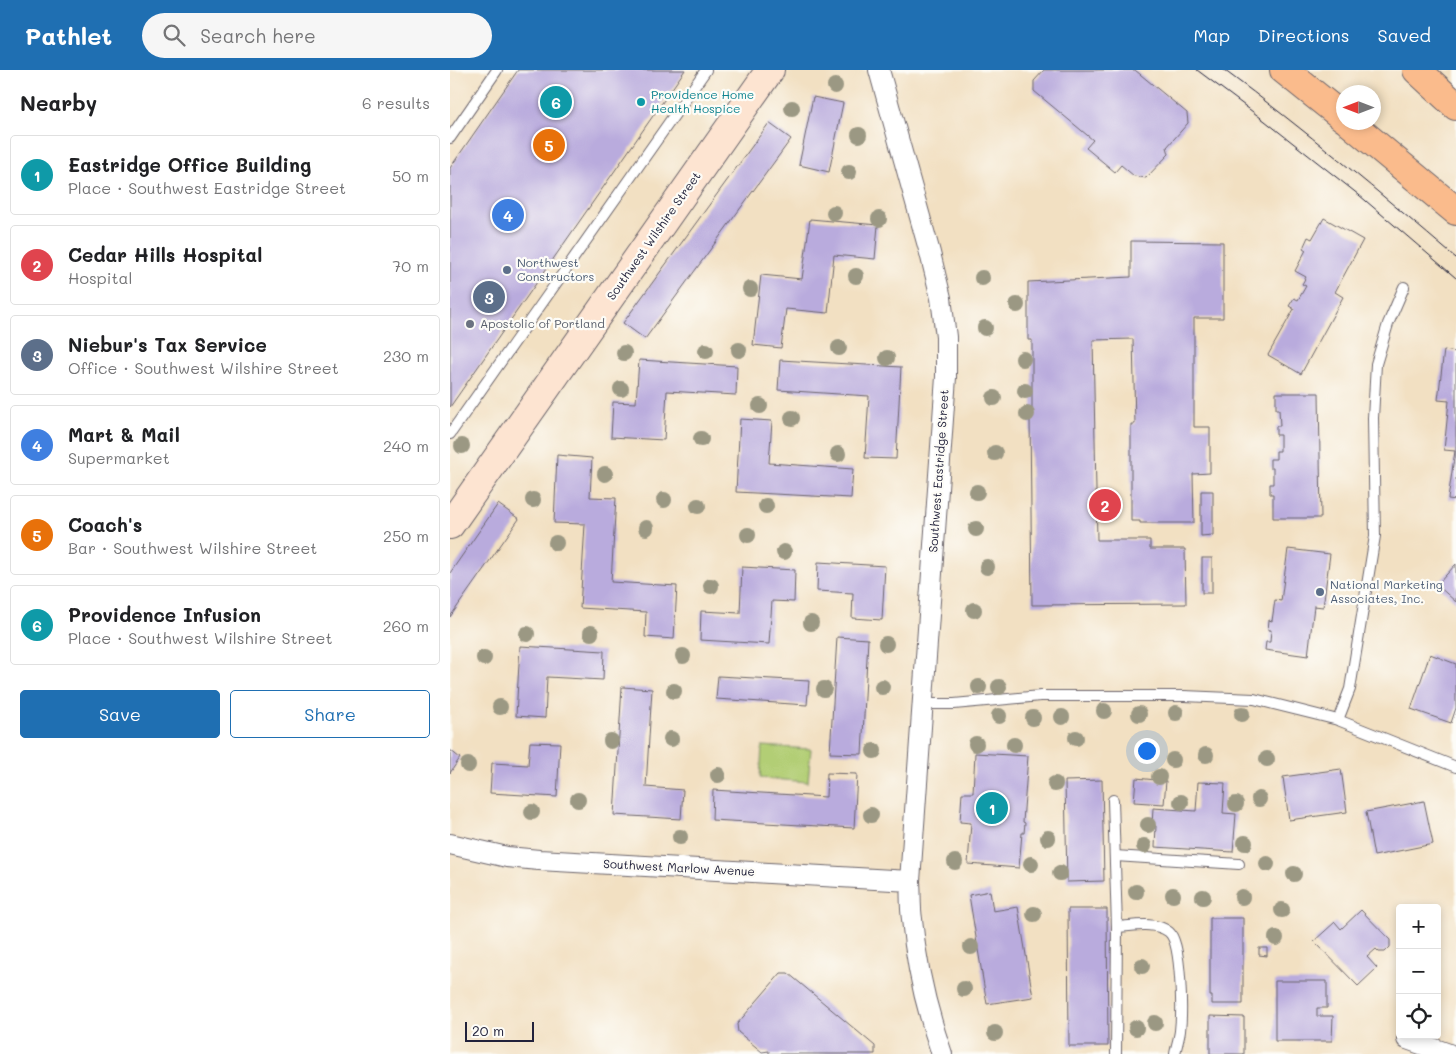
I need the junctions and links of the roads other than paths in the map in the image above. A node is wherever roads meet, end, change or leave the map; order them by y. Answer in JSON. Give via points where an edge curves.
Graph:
{"nodes":[{"id":1,"x":497,"y":70,"type":"edge"},
{"id":2,"x":706,"y":70,"type":"edge"},
{"id":3,"x":770,"y":70,"type":"edge"},
{"id":4,"x":879,"y":70,"type":"edge"},
{"id":5,"x":1284,"y":70,"type":"edge"},
{"id":6,"x":1417,"y":70,"type":"edge"},
{"id":7,"x":1456,"y":106,"type":"edge"},
{"id":8,"x":1336,"y":112,"type":"edge"},
{"id":9,"x":1358,"y":130,"type":"edge"},
{"id":10,"x":450,"y":138,"type":"edge"},
{"id":11,"x":1456,"y":211,"type":"edge"},
{"id":12,"x":1404,"y":287,"type":"dead end"},
{"id":13,"x":450,"y":434,"type":"edge"},
{"id":14,"x":456,"y":511,"type":"edge"},
{"id":15,"x":922,"y":704,"type":"junction"},
{"id":16,"x":1338,"y":720,"type":"junction"},
{"id":17,"x":1456,"y":766,"type":"edge"},
{"id":18,"x":1114,"y":800,"type":"dead end"},
{"id":19,"x":450,"y":844,"type":"edge"},
{"id":20,"x":1115,"y":856,"type":"junction"},
{"id":21,"x":1239,"y":864,"type":"dead end"},
{"id":22,"x":910,"y":881,"type":"junction"},
{"id":23,"x":1116,"y":927,"type":"junction"},
{"id":24,"x":1407,"y":1039,"type":"dead end"},
{"id":25,"x":942,"y":1054,"type":"edge"},
{"id":26,"x":1116,"y":1054,"type":"edge"},
{"id":27,"x":1175,"y":1054,"type":"edge"},
{"id":28,"x":1449,"y":1054,"type":"edge"}],
"edges":[{"from":1,"to":10,"type":"lane"},
{"from":2,"to":13,"type":"lane"},
{"from":3,"to":14,"type":"street","name":"Southwest Wilshire Street"},
{"from":4,"to":15,"type":"street","name":"Southwest Eastridge Street","via":[[930,253],[946,337],[946,377]]},
{"from":5,"to":8,"type":"highway"},
{"from":6,"to":7,"type":"highway"},
{"from":9,"to":11,"type":"highway"},
{"from":12,"to":16,"type":"lane","via":[[1376,364],[1373,418],[1375,536],[1350,689]]},
{"from":15,"to":16,"type":"lane","via":[[1041,696],[1254,698]]},
{"from":15,"to":22,"type":"street","name":"Southwest Eastridge Street"},
{"from":16,"to":17,"type":"lane"},
{"from":18,"to":20,"type":"lane"},
{"from":19,"to":22,"type":"street","name":"Southwest Marlow Avenue","via":[[507,857],[539,860]]},
{"from":20,"to":21,"type":"lane"},
{"from":20,"to":23,"type":"lane"},
{"from":22,"to":25,"type":"street","name":"Southwest Eastridge Street","via":[[911,918],[918,958]]},
{"from":23,"to":26,"type":"lane"},
{"from":23,"to":27,"type":"lane","via":[[1153,926],[1170,933],[1175,940],[1181,1014]]},
{"from":24,"to":28,"type":"street"}]}
